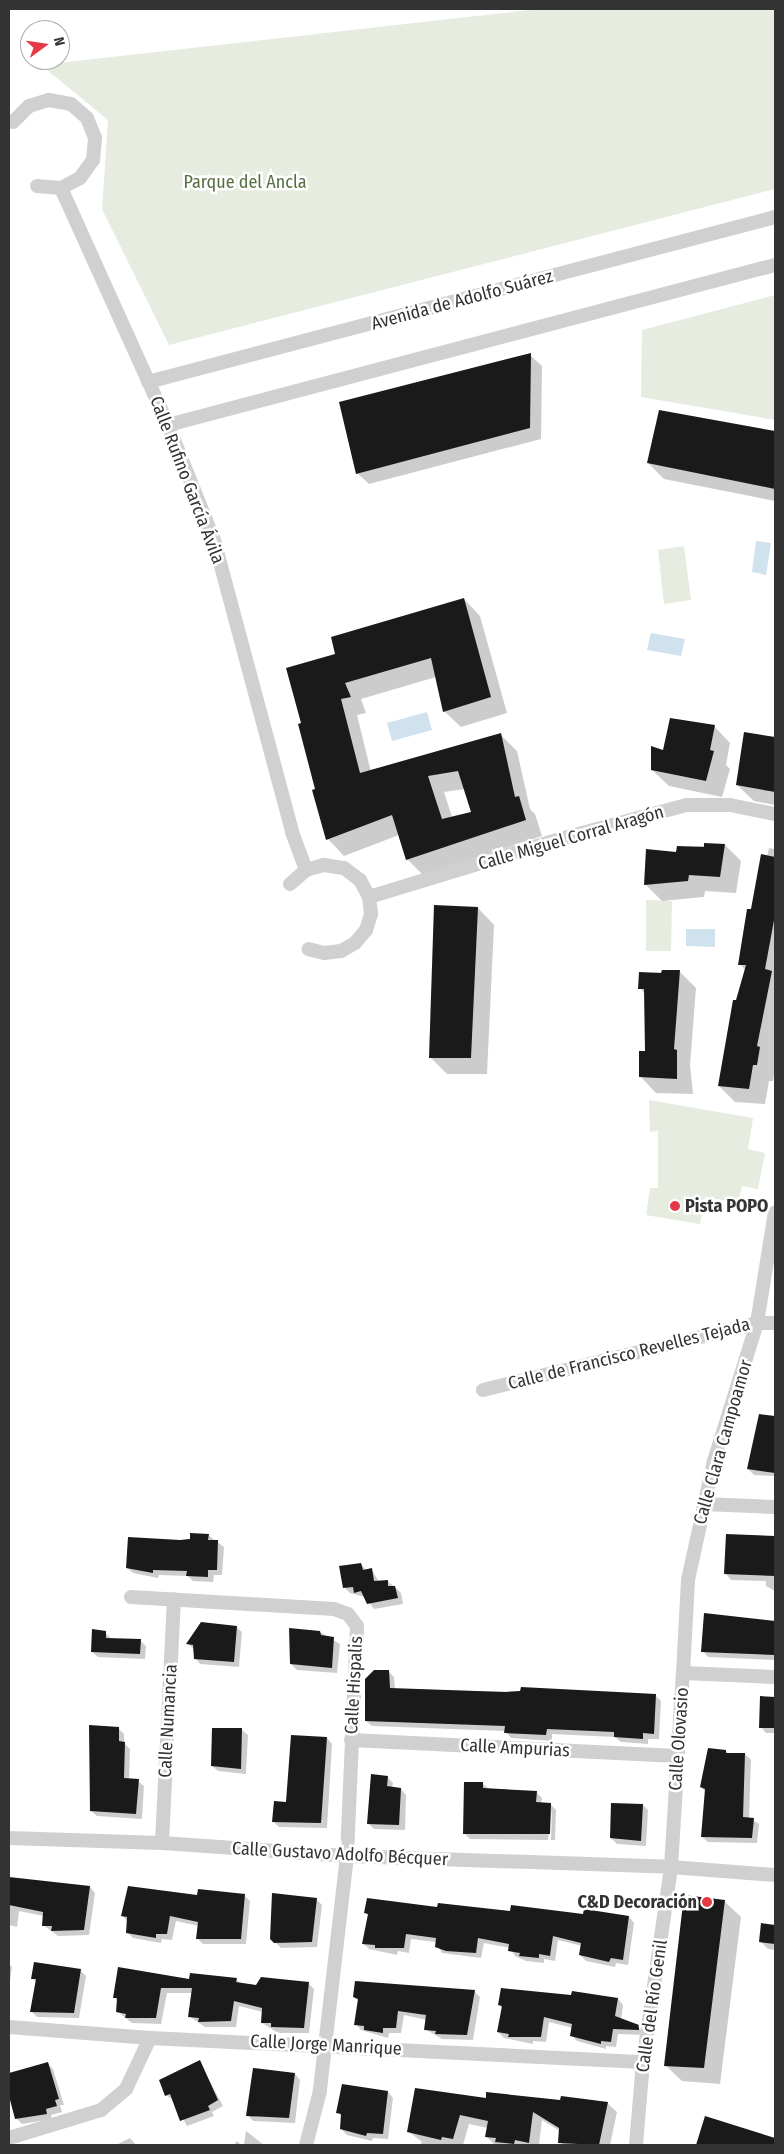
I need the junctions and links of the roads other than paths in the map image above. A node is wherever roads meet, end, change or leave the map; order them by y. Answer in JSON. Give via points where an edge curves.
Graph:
{"nodes":[{"id":1,"x":13,"y":122,"type":"dead end"},
{"id":2,"x":37,"y":186,"type":"dead end"},
{"id":3,"x":61,"y":188,"type":"junction"},
{"id":4,"x":775,"y":217,"type":"edge"},
{"id":5,"x":775,"y":265,"type":"edge"},
{"id":6,"x":148,"y":382,"type":"junction"},
{"id":7,"x":168,"y":425,"type":"junction"},
{"id":8,"x":775,"y":814,"type":"edge"},
{"id":9,"x":306,"y":870,"type":"junction"},
{"id":10,"x":290,"y":884,"type":"dead end"},
{"id":11,"x":369,"y":897,"type":"junction"},
{"id":12,"x":308,"y":949,"type":"dead end"},
{"id":13,"x":775,"y":1212,"type":"edge"},
{"id":14,"x":757,"y":1323,"type":"junction"},
{"id":15,"x":775,"y":1323,"type":"edge"},
{"id":16,"x":483,"y":1390,"type":"dead end"},
{"id":17,"x":703,"y":1504,"type":"junction"},
{"id":18,"x":775,"y":1507,"type":"edge"},
{"id":19,"x":131,"y":1597,"type":"dead end"},
{"id":20,"x":174,"y":1599,"type":"junction"},
{"id":21,"x":683,"y":1672,"type":"junction"},
{"id":22,"x":775,"y":1677,"type":"edge"},
{"id":23,"x":352,"y":1740,"type":"junction"},
{"id":24,"x":678,"y":1756,"type":"junction"},
{"id":25,"x":9,"y":1838,"type":"edge"},
{"id":26,"x":162,"y":1843,"type":"junction"},
{"id":27,"x":347,"y":1856,"type":"junction"},
{"id":28,"x":671,"y":1867,"type":"junction"},
{"id":29,"x":775,"y":1875,"type":"edge"},
{"id":30,"x":9,"y":2026,"type":"edge"},
{"id":31,"x":150,"y":2038,"type":"junction"},
{"id":32,"x":324,"y":2045,"type":"junction"},
{"id":33,"x":643,"y":2062,"type":"junction"},
{"id":34,"x":9,"y":2138,"type":"edge"},
{"id":35,"x":306,"y":2145,"type":"edge"},
{"id":36,"x":636,"y":2145,"type":"edge"}],
"edges":[{"from":1,"to":3,"type":"street","via":[[29,106],[49,100],[71,104],[87,118],[95,138],[93,160],[80,178]]},
{"from":2,"to":3,"type":"street"},
{"from":3,"to":6,"type":"street","name":"Calle Rufino García Ávila"},
{"from":4,"to":6,"type":"street","name":"Avenida de Adolfo Suárez"},
{"from":5,"to":7,"type":"street"},
{"from":6,"to":7,"type":"street","name":"Calle Rufino García Ávila"},
{"from":7,"to":9,"type":"street","name":"Calle Rufino García Ávila","via":[[214,540],[292,832]]},
{"from":8,"to":11,"type":"street","name":"Calle Miguel Corral Aragón","via":[[730,805],[687,805],[560,839]]},
{"from":9,"to":10,"type":"street"},
{"from":9,"to":11,"type":"street","via":[[324,865],[344,868],[360,880]]},
{"from":11,"to":12,"type":"street","via":[[370,914],[366,930],[355,942],[341,951],[324,953]]},
{"from":13,"to":14,"type":"street","name":"Calle Clara Campoamor"},
{"from":14,"to":15,"type":"street","name":"Calle de Francisco Revelles Tejada"},
{"from":14,"to":16,"type":"street","name":"Calle de Francisco Revelles Tejada"},
{"from":14,"to":17,"type":"street","name":"Calle Clara Campoamor"},
{"from":17,"to":18,"type":"street"},
{"from":17,"to":21,"type":"street","name":"Calle Clara Campoamor","via":[[688,1580]]},
{"from":19,"to":20,"type":"street","name":"Calle Hispalis"},
{"from":20,"to":23,"type":"street","name":"Calle Hispalis","via":[[334,1609],[348,1614],[357,1626]]},
{"from":20,"to":26,"type":"street","name":"Calle Numancia"},
{"from":21,"to":22,"type":"street","name":"Calle Olovasio"},
{"from":21,"to":24,"type":"street","name":"Calle Olovasio"},
{"from":23,"to":24,"type":"street","name":"Calle Ampurias"},
{"from":23,"to":27,"type":"street","name":"Calle Hispalis"},
{"from":24,"to":28,"type":"street","name":"Calle Olovasio"},
{"from":25,"to":26,"type":"street","name":"Calle Gustavo Adolfo Bécquer"},
{"from":26,"to":27,"type":"street","name":"Calle Gustavo Adolfo Bécquer"},
{"from":27,"to":28,"type":"street","name":"Calle Gustavo Adolfo Bécquer"},
{"from":27,"to":32,"type":"street","name":"Calle Hispalis"},
{"from":28,"to":29,"type":"street","name":"Calle Gustavo Adolfo Bécquer"},
{"from":28,"to":33,"type":"street","name":"Calle del Río Genil"},
{"from":30,"to":31,"type":"street","name":"Calle Jorge Manrique"},
{"from":31,"to":32,"type":"street","name":"Calle Jorge Manrique"},
{"from":31,"to":34,"type":"street","via":[[126,2090],[101,2110]]},
{"from":32,"to":33,"type":"street","name":"Calle Jorge Manrique"},
{"from":32,"to":35,"type":"street","name":"Calle Hispalis","via":[[320,2091]]},
{"from":33,"to":36,"type":"street","name":"Calle del Río Genil"}]}
